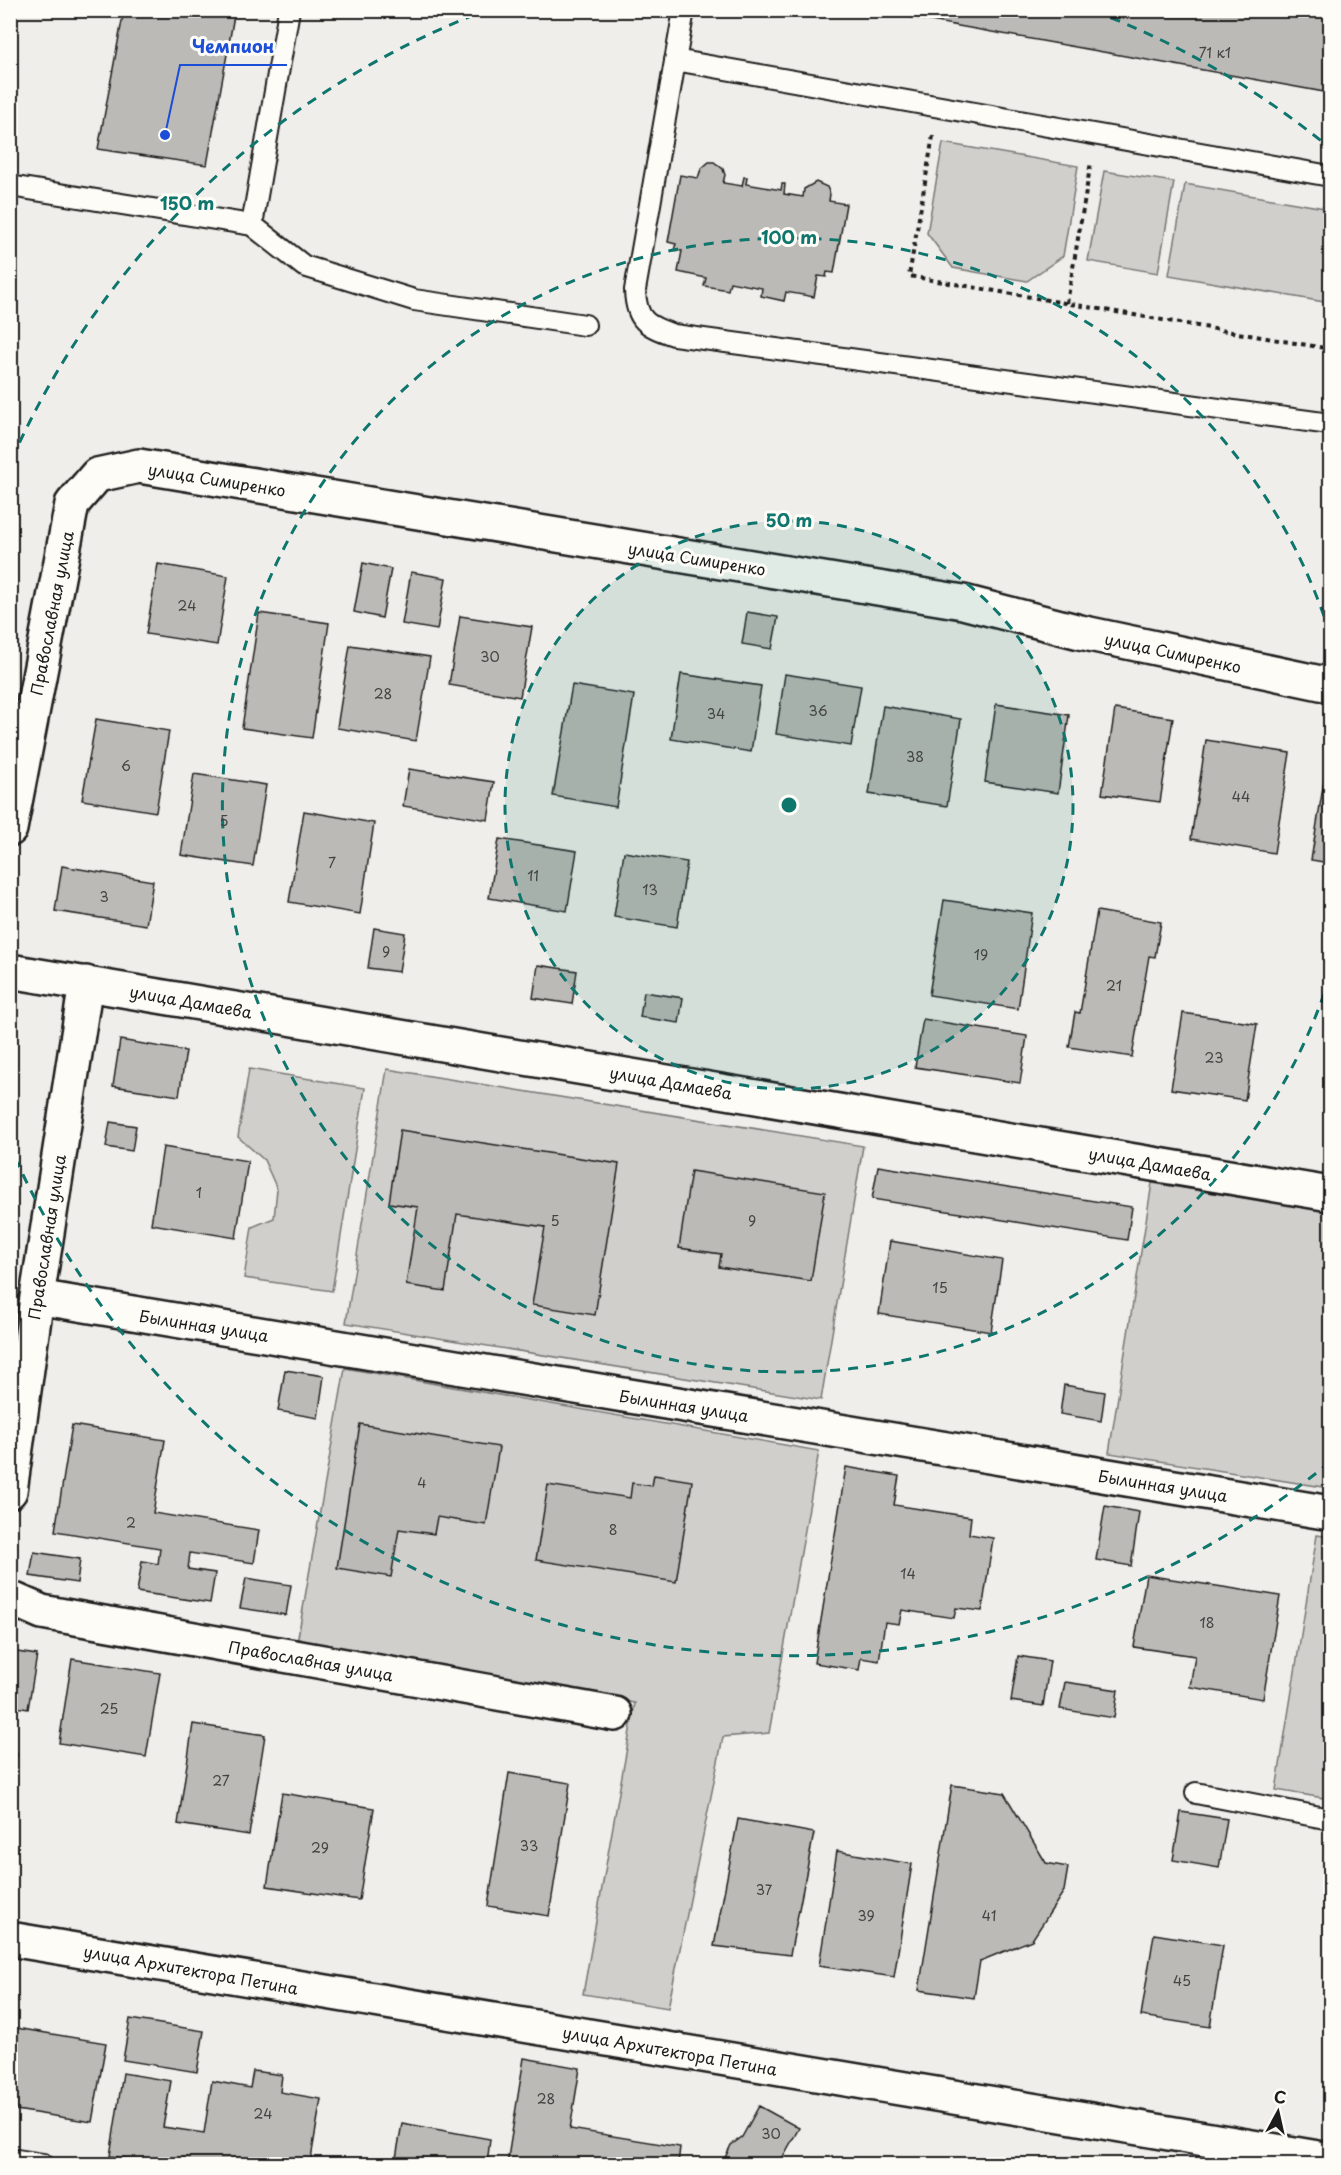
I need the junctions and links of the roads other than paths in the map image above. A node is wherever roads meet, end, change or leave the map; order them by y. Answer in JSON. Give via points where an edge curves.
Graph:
{"nodes":[{"id":1,"x":289,"y":10,"type":"edge"},
{"id":2,"x":684,"y":10,"type":"edge"},
{"id":3,"x":675,"y":60,"type":"junction"},
{"id":4,"x":1330,"y":176,"type":"edge"},
{"id":5,"x":10,"y":186,"type":"edge"},
{"id":6,"x":252,"y":225,"type":"junction"},
{"id":7,"x":585,"y":326,"type":"dead end"},
{"id":8,"x":1330,"y":424,"type":"edge"},
{"id":9,"x":72,"y":504,"type":"joint"},
{"id":10,"x":1330,"y":685,"type":"edge"},
{"id":11,"x":10,"y":829,"type":"edge"},
{"id":12,"x":10,"y":971,"type":"edge"},
{"id":13,"x":87,"y":983,"type":"junction"},
{"id":14,"x":1330,"y":1194,"type":"edge"},
{"id":15,"x":37,"y":1297,"type":"junction"},
{"id":16,"x":10,"y":1491,"type":"edge"},
{"id":17,"x":1330,"y":1513,"type":"edge"},
{"id":18,"x":10,"y":1598,"type":"edge"},
{"id":19,"x":615,"y":1714,"type":"dead end"},
{"id":20,"x":1196,"y":1793,"type":"dead end"},
{"id":21,"x":1330,"y":1819,"type":"edge"},
{"id":22,"x":10,"y":1939,"type":"edge"},
{"id":23,"x":10,"y":2159,"type":"edge"},
{"id":24,"x":1330,"y":2160,"type":"edge"},
{"id":25,"x":43,"y":2164,"type":"edge"}],
"edges":[{"from":1,"to":6,"type":"lane"},
{"from":2,"to":3,"type":"lane"},
{"from":3,"to":4,"type":"lane"},
{"from":3,"to":8,"type":"lane","via":[[635,290],[636,308],[651,328],[674,335]]},
{"from":5,"to":6,"type":"lane"},
{"from":6,"to":7,"type":"lane","via":[[304,266],[414,300]]},
{"from":9,"to":10,"type":"street","name":"улица Симиренко","via":[[97,475],[139,466],[963,602],[1080,632]]},
{"from":9,"to":11,"type":"street","name":"Православная улица"},
{"from":12,"to":13,"type":"street","name":"улица Дамаева"},
{"from":13,"to":14,"type":"street","name":"улица Дамаева"},
{"from":13,"to":15,"type":"street","name":"Православная улица"},
{"from":15,"to":16,"type":"street","name":"Православная улица"},
{"from":15,"to":17,"type":"street","name":"Былинная улица"},
{"from":18,"to":19,"type":"street","name":"Православная улица","via":[[42,1612]]},
{"from":20,"to":21,"type":"lane"},
{"from":22,"to":24,"type":"street","name":"улица Архитектора Петина"},
{"from":23,"to":25,"type":"lane"}]}
